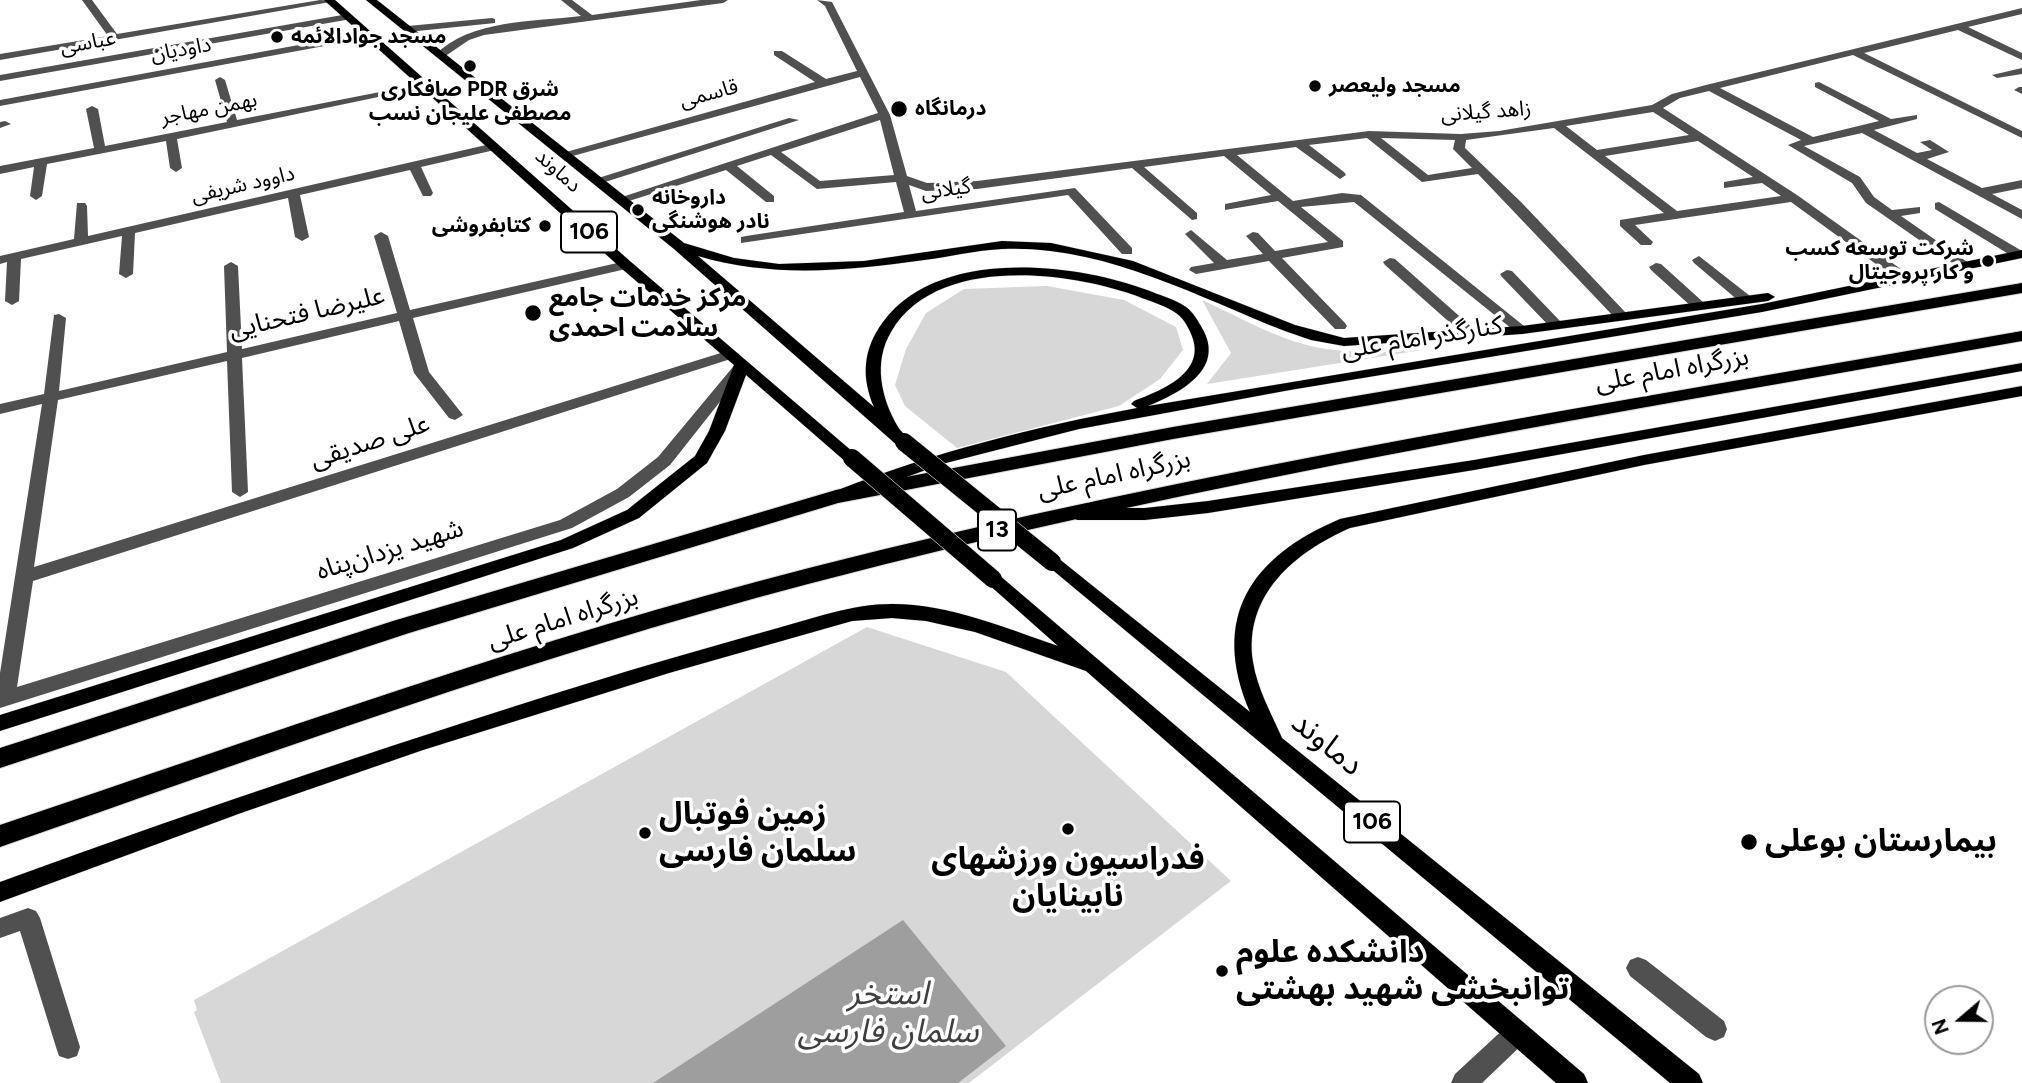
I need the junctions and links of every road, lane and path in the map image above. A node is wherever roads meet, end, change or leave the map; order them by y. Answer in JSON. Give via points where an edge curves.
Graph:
{"nodes":[{"id":1,"x":87,"y":0,"type":"edge"},
{"id":2,"x":371,"y":0,"type":"edge"},
{"id":3,"x":566,"y":0,"type":"edge"},
{"id":4,"x":665,"y":0,"type":"edge"},
{"id":5,"x":723,"y":0,"type":"edge"},
{"id":6,"x":330,"y":1,"type":"edge"},
{"id":7,"x":826,"y":2,"type":"edge"},
{"id":8,"x":2022,"y":11,"type":"edge"},
{"id":9,"x":587,"y":14,"type":"junction"},
{"id":10,"x":2000,"y":16,"type":"junction"},
{"id":11,"x":348,"y":17,"type":"junction"},
{"id":12,"x":2022,"y":25,"type":"edge"},
{"id":13,"x":1958,"y":26,"type":"junction"},
{"id":14,"x":408,"y":29,"type":"junction"},
{"id":15,"x":369,"y":35,"type":"junction"},
{"id":16,"x":115,"y":38,"type":"junction"},
{"id":17,"x":1853,"y":51,"type":"junction"},
{"id":18,"x":778,"y":53,"type":"dead end"},
{"id":19,"x":440,"y":55,"type":"junction"},
{"id":20,"x":0,"y":57,"type":"edge"},
{"id":21,"x":2022,"y":57,"type":"edge"},
{"id":22,"x":2022,"y":71,"type":"edge"},
{"id":23,"x":864,"y":72,"type":"junction"},
{"id":24,"x":1997,"y":75,"type":"dead end"},
{"id":25,"x":0,"y":78,"type":"edge"},
{"id":26,"x":220,"y":80,"type":"dead end"},
{"id":27,"x":824,"y":83,"type":"junction"},
{"id":28,"x":1819,"y":85,"type":"dead end"},
{"id":29,"x":426,"y":86,"type":"junction"},
{"id":30,"x":1710,"y":87,"type":"junction"},
{"id":31,"x":0,"y":103,"type":"edge"},
{"id":32,"x":1655,"y":108,"type":"junction"},
{"id":33,"x":92,"y":109,"type":"dead end"},
{"id":34,"x":884,"y":115,"type":"junction"},
{"id":35,"x":1913,"y":117,"type":"dead end"},
{"id":36,"x":793,"y":120,"type":"dead end"},
{"id":37,"x":1889,"y":122,"type":"junction"},
{"id":38,"x":233,"y":124,"type":"junction"},
{"id":39,"x":1557,"y":125,"type":"junction"},
{"id":40,"x":1862,"y":128,"type":"junction"},
{"id":41,"x":1369,"y":134,"type":"junction"},
{"id":42,"x":2022,"y":135,"type":"edge"},
{"id":43,"x":171,"y":136,"type":"junction"},
{"id":44,"x":1461,"y":137,"type":"junction"},
{"id":45,"x":1701,"y":137,"type":"junction"},
{"id":46,"x":1812,"y":141,"type":"junction"},
{"id":47,"x":1926,"y":142,"type":"dead end"},
{"id":48,"x":1298,"y":143,"type":"junction"},
{"id":49,"x":495,"y":147,"type":"junction"},
{"id":50,"x":100,"y":150,"type":"junction"},
{"id":51,"x":773,"y":151,"type":"junction"},
{"id":52,"x":1226,"y":152,"type":"junction"},
{"id":53,"x":565,"y":154,"type":"junction"},
{"id":54,"x":1594,"y":154,"type":"junction"},
{"id":55,"x":1916,"y":156,"type":"junction"},
{"id":56,"x":41,"y":162,"type":"junction"},
{"id":57,"x":1133,"y":163,"type":"junction"},
{"id":58,"x":728,"y":165,"type":"junction"},
{"id":59,"x":415,"y":166,"type":"junction"},
{"id":60,"x":177,"y":168,"type":"dead end"},
{"id":61,"x":0,"y":170,"type":"edge"},
{"id":62,"x":1481,"y":170,"type":"junction"},
{"id":63,"x":1340,"y":175,"type":"dead end"},
{"id":64,"x":900,"y":178,"type":"junction"},
{"id":65,"x":1764,"y":179,"type":"junction"},
{"id":66,"x":598,"y":180,"type":"junction"},
{"id":67,"x":977,"y":184,"type":"junction"},
{"id":68,"x":2022,"y":184,"type":"edge"},
{"id":69,"x":1728,"y":185,"type":"dead end"},
{"id":70,"x":1981,"y":192,"type":"junction"},
{"id":71,"x":293,"y":193,"type":"junction"},
{"id":72,"x":427,"y":193,"type":"dead end"},
{"id":73,"x":36,"y":196,"type":"dead end"},
{"id":74,"x":1793,"y":198,"type":"junction"},
{"id":75,"x":622,"y":199,"type":"junction"},
{"id":76,"x":770,"y":199,"type":"dead end"},
{"id":77,"x":1286,"y":201,"type":"junction"},
{"id":78,"x":992,"y":203,"type":"junction"},
{"id":79,"x":81,"y":206,"type":"dead end"},
{"id":80,"x":1939,"y":206,"type":"dead end"},
{"id":81,"x":1229,"y":207,"type":"dead end"},
{"id":82,"x":1916,"y":210,"type":"dead end"},
{"id":83,"x":1890,"y":214,"type":"junction"},
{"id":84,"x":911,"y":215,"type":"junction"},
{"id":85,"x":2022,"y":215,"type":"edge"},
{"id":86,"x":1192,"y":216,"type":"dead end"},
{"id":87,"x":1675,"y":216,"type":"junction"},
{"id":88,"x":128,"y":231,"type":"junction"},
{"id":89,"x":1191,"y":234,"type":"dead end"},
{"id":90,"x":381,"y":236,"type":"dead end"},
{"id":91,"x":1253,"y":236,"type":"dead end"},
{"id":92,"x":302,"y":237,"type":"dead end"},
{"id":93,"x":746,"y":240,"type":"dead end"},
{"id":94,"x":81,"y":242,"type":"junction"},
{"id":95,"x":1646,"y":242,"type":"dead end"},
{"id":96,"x":679,"y":246,"type":"junction"},
{"id":97,"x":1127,"y":251,"type":"dead end"},
{"id":98,"x":1272,"y":257,"type":"junction"},
{"id":99,"x":2021,"y":258,"type":"edge"},
{"id":100,"x":7,"y":259,"type":"edge"},
{"id":101,"x":1699,"y":260,"type":"dead end"},
{"id":102,"x":1390,"y":262,"type":"dead end"},
{"id":103,"x":626,"y":265,"type":"junction"},
{"id":104,"x":231,"y":266,"type":"dead end"},
{"id":105,"x":1225,"y":266,"type":"junction"},
{"id":106,"x":1966,"y":266,"type":"junction"},
{"id":107,"x":1656,"y":267,"type":"dead end"},
{"id":108,"x":1196,"y":270,"type":"dead end"},
{"id":109,"x":1938,"y":273,"type":"junction"},
{"id":110,"x":126,"y":274,"type":"dead end"},
{"id":111,"x":1507,"y":274,"type":"dead end"},
{"id":112,"x":1906,"y":280,"type":"junction"},
{"id":113,"x":2022,"y":288,"type":"edge"},
{"id":114,"x":1816,"y":295,"type":"junction"},
{"id":115,"x":1745,"y":299,"type":"junction"},
{"id":116,"x":12,"y":301,"type":"dead end"},
{"id":117,"x":1698,"y":305,"type":"junction"},
{"id":118,"x":405,"y":316,"type":"junction"},
{"id":119,"x":1621,"y":316,"type":"junction"},
{"id":120,"x":59,"y":318,"type":"dead end"},
{"id":121,"x":1556,"y":325,"type":"junction"},
{"id":122,"x":1340,"y":326,"type":"dead end"},
{"id":123,"x":1522,"y":330,"type":"junction"},
{"id":124,"x":1471,"y":334,"type":"junction"},
{"id":125,"x":2022,"y":336,"type":"edge"},
{"id":126,"x":234,"y":356,"type":"junction"},
{"id":127,"x":737,"y":359,"type":"junction"},
{"id":128,"x":2022,"y":367,"type":"edge"},
{"id":129,"x":2022,"y":391,"type":"edge"},
{"id":130,"x":51,"y":397,"type":"junction"},
{"id":131,"x":0,"y":409,"type":"edge"},
{"id":132,"x":455,"y":415,"type":"dead end"},
{"id":133,"x":1098,"y":419,"type":"junction"},
{"id":134,"x":899,"y":438,"type":"junction"},
{"id":135,"x":240,"y":492,"type":"dead end"},
{"id":136,"x":836,"y":497,"type":"junction"},
{"id":137,"x":1063,"y":514,"type":"junction"},
{"id":138,"x":24,"y":578,"type":"junction"},
{"id":139,"x":1088,"y":664,"type":"junction"},
{"id":140,"x":3,"y":699,"type":"edge"},
{"id":141,"x":0,"y":723,"type":"edge"},
{"id":142,"x":1273,"y":741,"type":"junction"},
{"id":143,"x":0,"y":758,"type":"edge"},
{"id":144,"x":0,"y":836,"type":"edge"},
{"id":145,"x":0,"y":892,"type":"edge"},
{"id":146,"x":0,"y":928,"type":"edge"},
{"id":147,"x":1637,"y":968,"type":"dead end"},
{"id":148,"x":1715,"y":1029,"type":"dead end"},
{"id":149,"x":1517,"y":1033,"type":"junction"},
{"id":150,"x":68,"y":1047,"type":"dead end"},
{"id":151,"x":1464,"y":1083,"type":"edge"},
{"id":152,"x":1575,"y":1083,"type":"edge"},
{"id":153,"x":1690,"y":1083,"type":"edge"}],
"edges":[{"from":1,"to":16,"type":"street"},
{"from":2,"to":14,"type":"main road","name":"دماوند","number":"106"},
{"from":3,"to":9,"type":"street"},
{"from":4,"to":9,"type":"street"},
{"from":5,"to":9,"type":"street"},
{"from":6,"to":11,"type":"main road","name":"دماوند","number":"106"},
{"from":6,"to":16,"type":"street"},
{"from":7,"to":23,"type":"street"},
{"from":8,"to":10,"type":"street","name":"زاهد گیلانی"},
{"from":9,"to":14,"type":"street"},
{"from":9,"to":19,"type":"street","via":[[482,32]]},
{"from":10,"to":12,"type":"street"},
{"from":10,"to":13,"type":"street","name":"زاهد گیلانی"},
{"from":11,"to":15,"type":"main road","name":"دماوند","number":"106"},
{"from":11,"to":25,"type":"street","name":"عباسی"},
{"from":13,"to":17,"type":"street","name":"زاهد گیلانی"},
{"from":13,"to":21,"type":"street"},
{"from":14,"to":19,"type":"main road","name":"دماوند","number":"106"},
{"from":15,"to":29,"type":"main road","name":"دماوند","number":"106"},
{"from":15,"to":31,"type":"street","name":"داودیان","via":[[166,67]]},
{"from":16,"to":20,"type":"street"},
{"from":17,"to":30,"type":"street","name":"زاهد گیلانی"},
{"from":17,"to":42,"type":"street"},
{"from":18,"to":27,"type":"street"},
{"from":19,"to":53,"type":"main road","name":"دماوند","number":"106"},
{"from":22,"to":24,"type":"street"},
{"from":23,"to":27,"type":"street","name":"قاسمی"},
{"from":23,"to":34,"type":"street"},
{"from":26,"to":38,"type":"street"},
{"from":27,"to":53,"type":"street","name":"قاسمی"},
{"from":28,"to":37,"type":"street"},
{"from":29,"to":38,"type":"street","name":"بهمن مهاجر"},
{"from":29,"to":49,"type":"main road","name":"دماوند","number":"106"},
{"from":30,"to":32,"type":"street","name":"زاهد گیلانی","via":[[1676,96]]},
{"from":30,"to":46,"type":"street"},
{"from":32,"to":39,"type":"street","name":"زاهد گیلانی"},
{"from":32,"to":45,"type":"street"},
{"from":33,"to":50,"type":"street"},
{"from":34,"to":51,"type":"street"},
{"from":34,"to":64,"type":"street"},
{"from":35,"to":37,"type":"street"},
{"from":36,"to":66,"type":"street"},
{"from":37,"to":40,"type":"street"},
{"from":38,"to":43,"type":"street","name":"بهمن مهاجر"},
{"from":39,"to":44,"type":"street","name":"زاهد گیلانی"},
{"from":39,"to":54,"type":"street"},
{"from":40,"to":46,"type":"street"},
{"from":40,"to":55,"type":"street"},
{"from":41,"to":44,"type":"street","name":"زاهد گیلانی"},
{"from":41,"to":48,"type":"street","name":"زاهد گیلانی"},
{"from":41,"to":62,"type":"street","via":[[1426,179]]},
{"from":43,"to":50,"type":"street","name":"بهمن مهاجر"},
{"from":43,"to":60,"type":"street"},
{"from":44,"to":62,"type":"street","via":[[1459,149]]},
{"from":45,"to":54,"type":"street"},
{"from":45,"to":65,"type":"street"},
{"from":46,"to":83,"type":"street","via":[[1794,145],[1856,180],[1870,200]]},
{"from":47,"to":55,"type":"street","via":[[1943,152]]},
{"from":48,"to":52,"type":"street","name":"زاهد گیلانی"},
{"from":48,"to":63,"type":"street"},
{"from":49,"to":59,"type":"street","name":"داوود شریفی"},
{"from":49,"to":103,"type":"main road","name":"دماوند","number":"106"},
{"from":50,"to":56,"type":"street","name":"بهمن مهاجر"},
{"from":51,"to":58,"type":"street"},
{"from":51,"to":64,"type":"street","name":"زاهد گیلانی","via":[[817,184]]},
{"from":52,"to":57,"type":"street","name":"زاهد گیلانی"},
{"from":52,"to":77,"type":"street"},
{"from":53,"to":66,"type":"main road","name":"دماوند","number":"106"},
{"from":54,"to":87,"type":"street"},
{"from":55,"to":70,"type":"street"},
{"from":56,"to":61,"type":"street","name":"بهمن مهاجر"},
{"from":56,"to":73,"type":"street"},
{"from":57,"to":67,"type":"street","name":"زاهد گیلانی"},
{"from":57,"to":86,"type":"street"},
{"from":58,"to":75,"type":"street"},
{"from":58,"to":76,"type":"street"},
{"from":59,"to":71,"type":"street","name":"داوود شریفی"},
{"from":59,"to":72,"type":"street"},
{"from":62,"to":119,"type":"street"},
{"from":64,"to":67,"type":"street","name":"زاهد گیلانی","via":[[926,187]]},
{"from":64,"to":84,"type":"street"},
{"from":65,"to":69,"type":"street"},
{"from":65,"to":74,"type":"street"},
{"from":66,"to":75,"type":"main road","name":"دماوند","number":"106"},
{"from":67,"to":78,"type":"street","via":[[973,192],[978,199]]},
{"from":68,"to":70,"type":"street"},
{"from":70,"to":85,"type":"street"},
{"from":71,"to":88,"type":"street","name":"داوود شریفی"},
{"from":71,"to":92,"type":"street"},
{"from":74,"to":87,"type":"street"},
{"from":74,"to":112,"type":"street"},
{"from":75,"to":96,"type":"main road","name":"دماوند","number":"106"},
{"from":77,"to":81,"type":"street"},
{"from":77,"to":98,"type":"street","via":[[1338,244]]},
{"from":77,"to":123,"type":"street","via":[[1357,198]]},
{"from":78,"to":84,"type":"street","name":"گیلانی"},
{"from":78,"to":97,"type":"street","name":"گیلانی","via":[[1071,191]]},
{"from":79,"to":94,"type":"street"},
{"from":80,"to":99,"type":"street"},
{"from":82,"to":83,"type":"street"},
{"from":83,"to":106,"type":"street"},
{"from":84,"to":93,"type":"street","name":"گیلانی"},
{"from":87,"to":95,"type":"street","via":[[1625,223]]},
{"from":88,"to":94,"type":"street","name":"داوود شریفی"},
{"from":88,"to":110,"type":"street"},
{"from":89,"to":105,"type":"street"},
{"from":90,"to":118,"type":"street"},
{"from":91,"to":98,"type":"street"},
{"from":94,"to":100,"type":"street","name":"داوود شریفی"},
{"from":96,"to":124,"type":"main road","via":[[733,262],[779,268],[863,265],[1002,245],[1051,247],[1128,264],[1316,337],[1344,342]]},
{"from":96,"to":134,"type":"main road","name":"دماوند","number":"106"},
{"from":98,"to":105,"type":"street"},
{"from":98,"to":122,"type":"street"},
{"from":99,"to":106,"type":"main road","name":"کنارگذر امام علی"},
{"from":99,"to":109,"type":"main road","via":[[2003,268]]},
{"from":100,"to":116,"type":"street"},
{"from":101,"to":115,"type":"street"},
{"from":102,"to":124,"type":"street"},
{"from":103,"to":118,"type":"street","name":"علیرضا فتحنایی"},
{"from":103,"to":127,"type":"main road","name":"دماوند","number":"106"},
{"from":104,"to":126,"type":"street"},
{"from":105,"to":108,"type":"street"},
{"from":106,"to":109,"type":"main road","name":"کنارگذر امام علی"},
{"from":107,"to":117,"type":"street"},
{"from":109,"to":112,"type":"main road","name":"کنارگذر امام علی"},
{"from":111,"to":121,"type":"street"},
{"from":112,"to":114,"type":"main road","name":"کنارگذر امام علی"},
{"from":113,"to":136,"type":"highway","name":"بزرگراه امام علی","via":[[1173,433]]},
{"from":114,"to":115,"type":"main road"},
{"from":114,"to":133,"type":"main road","name":"کنارگذر امام علی","via":[[1728,314]]},
{"from":115,"to":117,"type":"main road"},
{"from":117,"to":119,"type":"main road"},
{"from":118,"to":126,"type":"street","name":"علیرضا فتحنایی"},
{"from":118,"to":132,"type":"street","via":[[422,373]]},
{"from":119,"to":121,"type":"main road"},
{"from":120,"to":130,"type":"street"},
{"from":121,"to":123,"type":"main road"},
{"from":123,"to":124,"type":"main road"},
{"from":125,"to":137,"type":"highway","name":"بزرگراه امام علی","number":"13","via":[[1479,432]]},
{"from":126,"to":130,"type":"street","name":"علیرضا فتحنایی"},
{"from":126,"to":135,"type":"street"},
{"from":127,"to":138,"type":"street","name":"علی صدیقی"},
{"from":127,"to":139,"type":"main road","name":"دماوند","number":"106","bridge":true},
{"from":127,"to":140,"type":"street","name":"شهید یزدان‌پناه","via":[[664,461],[623,493],[565,524]]},
{"from":127,"to":141,"type":"main road","via":[[717,431],[701,459],[633,514],[601,531]]},
{"from":128,"to":137,"type":"main road","via":[[1474,465],[1208,507],[1145,514]]},
{"from":129,"to":142,"type":"main road","via":[[1644,460],[1346,523],[1318,533],[1260,584],[1242,637],[1252,692]]},
{"from":130,"to":131,"type":"street","name":"علیرضا فتحنایی"},
{"from":130,"to":138,"type":"street"},
{"from":133,"to":134,"type":"main road","via":[[1165,394],[1190,379],[1203,355],[1194,324],[1182,311],[1139,291],[1095,279],[1053,273],[979,275],[948,281],[918,295],[892,317],[875,345],[872,374],[878,398]]},
{"from":133,"to":136,"type":"main road","name":"کنارگذر امام علی","via":[[940,459]]},
{"from":134,"to":142,"type":"main road","name":"دماوند","number":"106","bridge":true},
{"from":136,"to":143,"type":"highway","name":"بزرگراه امام علی","via":[[401,627]]},
{"from":137,"to":144,"type":"highway","name":"بزرگراه امام علی","number":"13","via":[[803,578],[630,628],[427,691]]},
{"from":138,"to":140,"type":"street"},
{"from":139,"to":145,"type":"main road","via":[[978,626],[926,614],[852,614],[420,743]]},
{"from":139,"to":149,"type":"main road","number":"106"},
{"from":142,"to":153,"type":"main road","name":"دماوند","number":"106"},
{"from":146,"to":150,"type":"street","via":[[28,918]]},
{"from":147,"to":148,"type":"street"},
{"from":149,"to":151,"type":"street"},
{"from":149,"to":152,"type":"main road","number":"106"}]}
